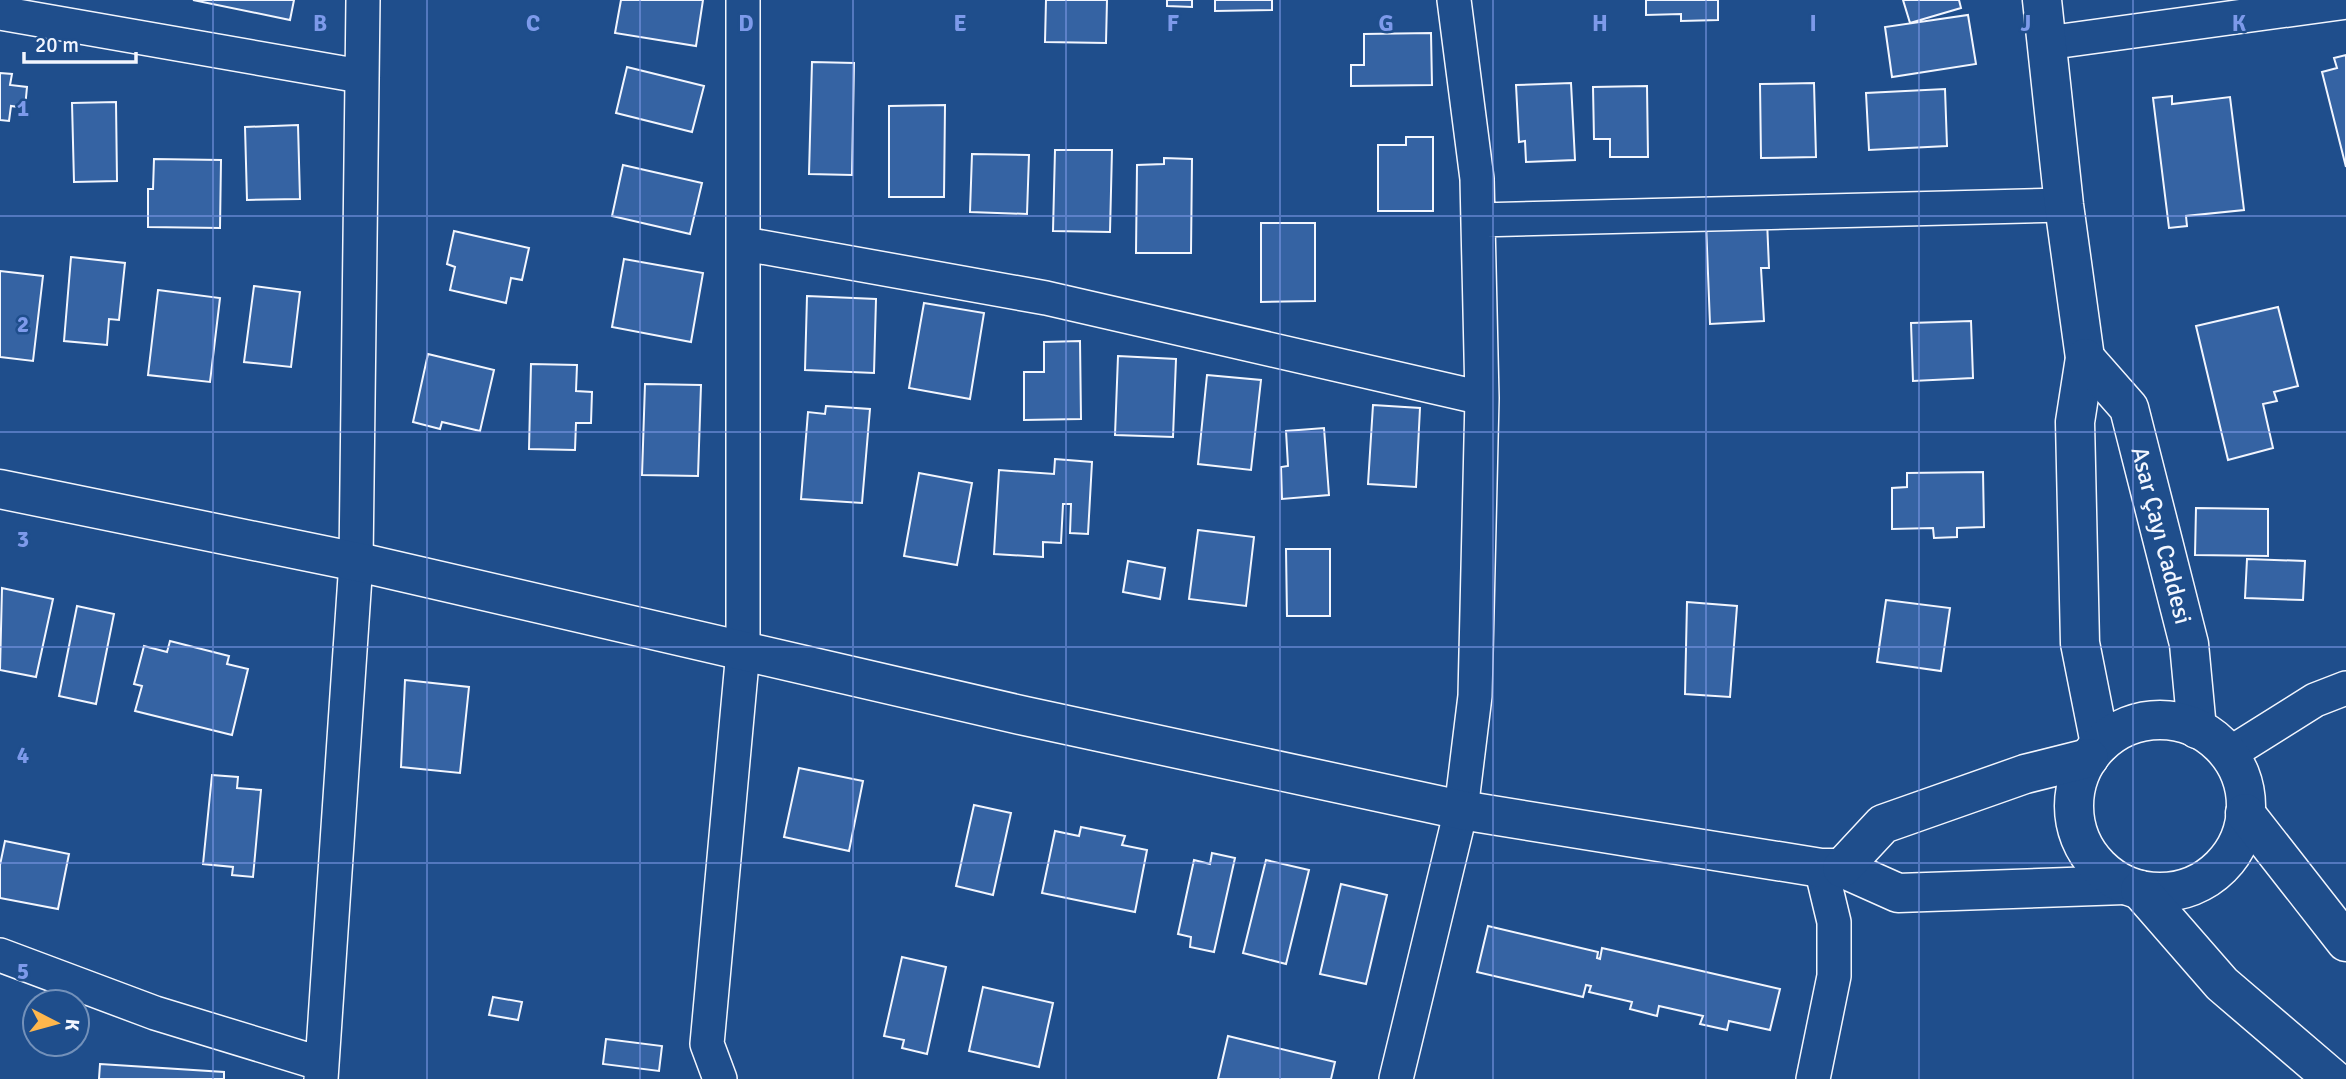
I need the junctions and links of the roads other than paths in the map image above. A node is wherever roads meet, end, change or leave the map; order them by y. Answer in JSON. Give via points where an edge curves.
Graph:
{"nodes":[{"id":1,"x":363,"y":0,"type":"edge"},
{"id":2,"x":743,"y":0,"type":"edge"},
{"id":3,"x":1454,"y":0,"type":"edge"},
{"id":4,"x":2042,"y":0,"type":"edge"},
{"id":5,"x":2346,"y":2,"type":"edge"},
{"id":6,"x":0,"y":13,"type":"edge"},
{"id":7,"x":2047,"y":43,"type":"junction"},
{"id":8,"x":360,"y":76,"type":"junction"},
{"id":9,"x":2064,"y":205,"type":"junction"},
{"id":10,"x":1478,"y":220,"type":"junction"},
{"id":11,"x":745,"y":244,"type":"junction"},
{"id":12,"x":2085,"y":358,"type":"junction"},
{"id":13,"x":1482,"y":398,"type":"junction"},
{"id":14,"x":0,"y":489,"type":"edge"},
{"id":15,"x":356,"y":562,"type":"junction"},
{"id":16,"x":743,"y":651,"type":"junction"},
{"id":17,"x":2346,"y":688,"type":"edge"},
{"id":18,"x":2197,"y":729,"type":"junction"},
{"id":19,"x":2094,"y":751,"type":"junction"},
{"id":20,"x":2229,"y":754,"type":"junction"},
{"id":21,"x":1461,"y":810,"type":"junction"},
{"id":22,"x":2245,"y":813,"type":"junction"},
{"id":23,"x":1831,"y":868,"type":"junction"},
{"id":24,"x":2132,"y":887,"type":"junction"},
{"id":25,"x":2346,"y":943,"type":"edge"},
{"id":26,"x":0,"y":955,"type":"edge"},
{"id":27,"x":322,"y":1072,"type":"edge"},
{"id":28,"x":720,"y":1079,"type":"edge"},
{"id":29,"x":1396,"y":1079,"type":"edge"},
{"id":30,"x":1813,"y":1079,"type":"edge"},
{"id":31,"x":2333,"y":1079,"type":"edge"}],
"edges":[{"from":1,"to":8,"type":"street"},
{"from":2,"to":11,"type":"street"},
{"from":3,"to":10,"type":"street"},
{"from":4,"to":7,"type":"street"},
{"from":5,"to":7,"type":"street"},
{"from":6,"to":8,"type":"street"},
{"from":7,"to":9,"type":"street"},
{"from":8,"to":15,"type":"street"},
{"from":9,"to":10,"type":"street"},
{"from":9,"to":12,"type":"street"},
{"from":10,"to":13,"type":"street"},
{"from":11,"to":13,"type":"street","via":[[1046,298]]},
{"from":11,"to":16,"type":"street"},
{"from":12,"to":18,"type":"street","name":"Asar Çayı Caddesi","via":[[2129,408],[2189,644]]},
{"from":12,"to":19,"type":"street","via":[[2075,422],[2080,643]]},
{"from":13,"to":21,"type":"street","via":[[1475,696]]},
{"from":14,"to":15,"type":"street"},
{"from":15,"to":16,"type":"street"},
{"from":15,"to":27,"type":"street"},
{"from":16,"to":21,"type":"street"},
{"from":16,"to":28,"type":"street","via":[[707,1044]]},
{"from":17,"to":20,"type":"street","via":[[2315,700]]},
{"from":18,"to":19,"type":"street","via":[[2177,722],[2146,722],[2117,732]]},
{"from":18,"to":20,"type":"street"},
{"from":19,"to":23,"type":"street","via":[[1883,824]]},
{"from":19,"to":24,"type":"street","via":[[2079,777],[2075,820],[2092,859]]},
{"from":20,"to":22,"type":"street","via":[[2245,792]]},
{"from":21,"to":23,"type":"street"},
{"from":21,"to":29,"type":"street"},
{"from":22,"to":24,"type":"street","via":[[2232,853],[2219,869],[2182,890],[2161,893]]},
{"from":22,"to":25,"type":"street"},
{"from":23,"to":24,"type":"street","via":[[1898,892]]},
{"from":23,"to":30,"type":"street","via":[[1834,976]]},
{"from":24,"to":31,"type":"street","via":[[2222,984]]},
{"from":26,"to":27,"type":"street"}]}
